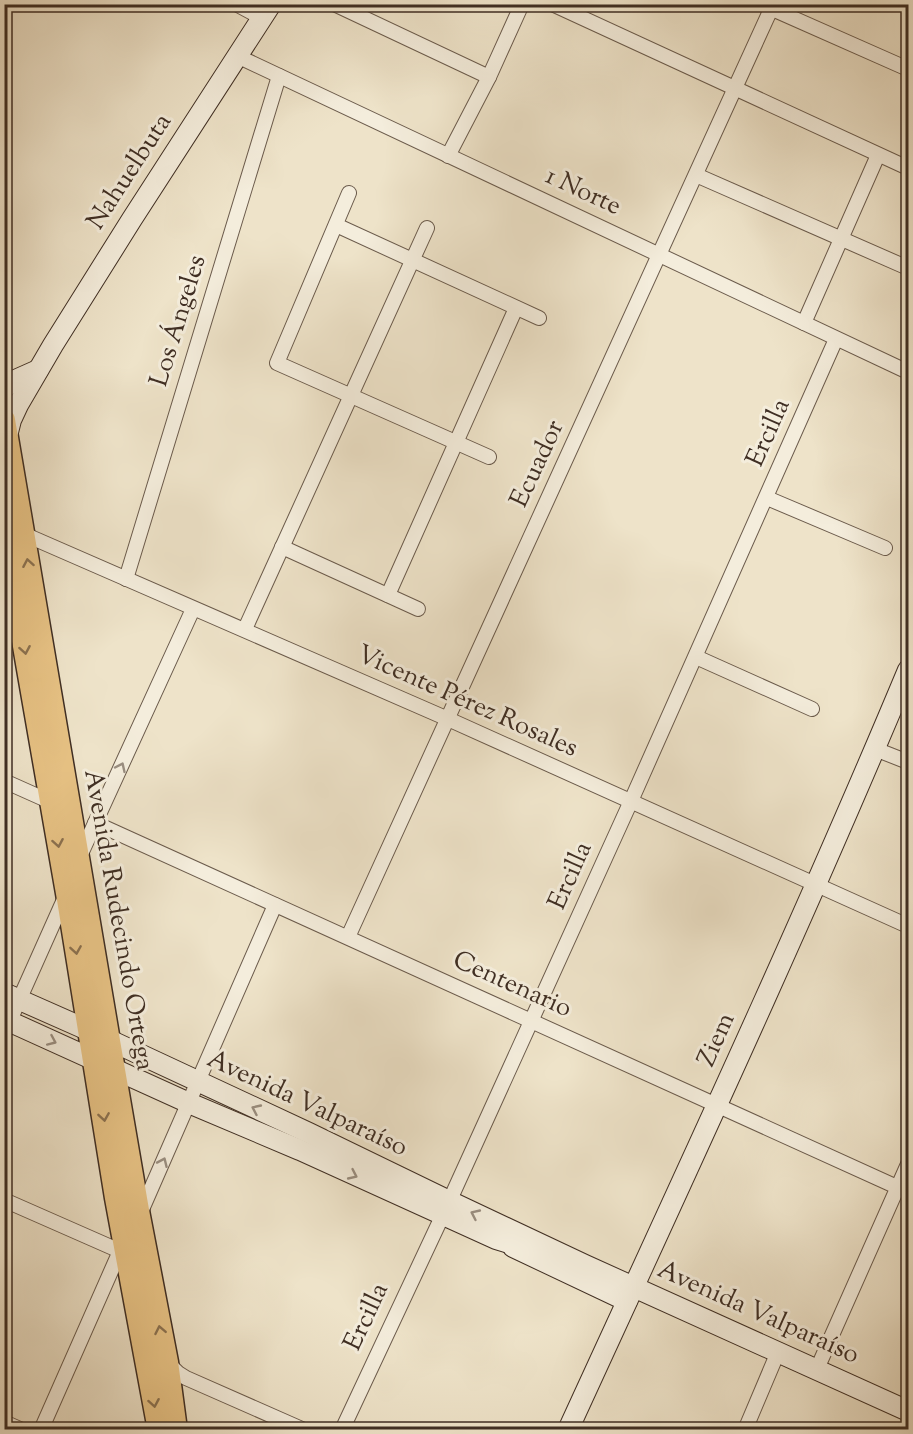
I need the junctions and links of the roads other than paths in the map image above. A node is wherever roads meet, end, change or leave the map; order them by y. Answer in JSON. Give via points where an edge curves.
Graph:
{"nodes":[{"id":1,"x":236,"y":4,"type":"edge"},
{"id":2,"x":334,"y":4,"type":"edge"},
{"id":3,"x":522,"y":4,"type":"edge"},
{"id":4,"x":552,"y":4,"type":"edge"},
{"id":5,"x":766,"y":7,"type":"edge"},
{"id":6,"x":266,"y":11,"type":"edge"},
{"id":7,"x":237,"y":56,"type":"junction"},
{"id":8,"x":909,"y":69,"type":"edge"},
{"id":9,"x":279,"y":76,"type":"junction"},
{"id":10,"x":489,"y":77,"type":"junction"},
{"id":11,"x":735,"y":89,"type":"junction"},
{"id":12,"x":878,"y":155,"type":"junction"},
{"id":13,"x":448,"y":156,"type":"junction"},
{"id":14,"x":909,"y":168,"type":"edge"},
{"id":15,"x":696,"y":175,"type":"junction"},
{"id":16,"x":349,"y":193,"type":"dead end"},
{"id":17,"x":336,"y":225,"type":"junction"},
{"id":18,"x":427,"y":228,"type":"dead end"},
{"id":19,"x":841,"y":239,"type":"junction"},
{"id":20,"x":660,"y":255,"type":"junction"},
{"id":21,"x":412,"y":260,"type":"junction"},
{"id":22,"x":909,"y":268,"type":"edge"},
{"id":23,"x":516,"y":308,"type":"junction"},
{"id":24,"x":539,"y":318,"type":"dead end"},
{"id":25,"x":804,"y":323,"type":"junction"},
{"id":26,"x":836,"y":339,"type":"junction"},
{"id":27,"x":38,"y":370,"type":"junction"},
{"id":28,"x":909,"y":372,"type":"edge"},
{"id":29,"x":4,"y":389,"type":"edge"},
{"id":30,"x":351,"y":396,"type":"junction"},
{"id":31,"x":6,"y":428,"type":"edge"},
{"id":32,"x":456,"y":442,"type":"junction"},
{"id":33,"x":489,"y":457,"type":"dead end"},
{"id":34,"x":767,"y":498,"type":"junction"},
{"id":35,"x":8,"y":533,"type":"edge"},
{"id":36,"x":282,"y":547,"type":"junction"},
{"id":37,"x":885,"y":548,"type":"dead end"},
{"id":38,"x":8,"y":572,"type":"edge"},
{"id":39,"x":126,"y":579,"type":"junction"},
{"id":40,"x":388,"y":595,"type":"junction"},
{"id":41,"x":193,"y":609,"type":"junction"},
{"id":42,"x":418,"y":609,"type":"dead end"},
{"id":43,"x":245,"y":629,"type":"junction"},
{"id":44,"x":696,"y":657,"type":"junction"},
{"id":45,"x":909,"y":670,"type":"edge"},
{"id":46,"x":812,"y":709,"type":"dead end"},
{"id":47,"x":448,"y":719,"type":"junction"},
{"id":48,"x":875,"y":749,"type":"junction"},
{"id":49,"x":909,"y":762,"type":"edge"},
{"id":50,"x":4,"y":781,"type":"edge"},
{"id":51,"x":631,"y":801,"type":"junction"},
{"id":52,"x":51,"y":802,"type":"junction"},
{"id":53,"x":95,"y":823,"type":"junction"},
{"id":54,"x":79,"y":858,"type":"junction"},
{"id":55,"x":817,"y":884,"type":"junction"},
{"id":56,"x":67,"y":893,"type":"junction"},
{"id":57,"x":275,"y":904,"type":"junction"},
{"id":58,"x":909,"y":926,"type":"edge"},
{"id":59,"x":348,"y":938,"type":"junction"},
{"id":60,"x":12,"y":997,"type":"edge"},
{"id":61,"x":531,"y":1021,"type":"junction"},
{"id":62,"x":6,"y":1025,"type":"edge"},
{"id":63,"x":99,"y":1036,"type":"junction"},
{"id":64,"x":104,"y":1064,"type":"junction"},
{"id":65,"x":198,"y":1082,"type":"junction"},
{"id":66,"x":189,"y":1103,"type":"junction"},
{"id":67,"x":717,"y":1105,"type":"junction"},
{"id":68,"x":909,"y":1164,"type":"edge"},
{"id":69,"x":903,"y":1190,"type":"edge"},
{"id":70,"x":4,"y":1200,"type":"edge"},
{"id":71,"x":445,"y":1208,"type":"junction"},
{"id":72,"x":139,"y":1216,"type":"junction"},
{"id":73,"x":496,"y":1239,"type":"junction"},
{"id":74,"x":123,"y":1254,"type":"junction"},
{"id":75,"x":585,"y":1265,"type":"junction"},
{"id":76,"x":630,"y":1293,"type":"junction"},
{"id":77,"x":778,"y":1352,"type":"junction"},
{"id":78,"x":166,"y":1362,"type":"junction"},
{"id":79,"x":817,"y":1369,"type":"junction"},
{"id":80,"x":195,"y":1382,"type":"junction"},
{"id":81,"x":172,"y":1400,"type":"junction"},
{"id":82,"x":909,"y":1411,"type":"edge"},
{"id":83,"x":4,"y":1422,"type":"edge"},
{"id":84,"x":22,"y":1430,"type":"edge"},
{"id":85,"x":41,"y":1430,"type":"edge"},
{"id":86,"x":159,"y":1430,"type":"edge"},
{"id":87,"x":176,"y":1430,"type":"edge"},
{"id":88,"x":304,"y":1430,"type":"edge"},
{"id":89,"x":342,"y":1430,"type":"edge"},
{"id":90,"x":568,"y":1430,"type":"edge"},
{"id":91,"x":745,"y":1430,"type":"edge"}],
"edges":[{"from":1,"to":6,"type":"street"},
{"from":2,"to":10,"type":"street"},
{"from":3,"to":10,"type":"street"},
{"from":4,"to":11,"type":"street"},
{"from":5,"to":8,"type":"street"},
{"from":5,"to":11,"type":"street","name":"Ecuador"},
{"from":6,"to":7,"type":"main road","name":"Nahuelbuta"},
{"from":7,"to":9,"type":"street","name":"1 Norte"},
{"from":7,"to":27,"type":"main road","name":"Nahuelbuta"},
{"from":9,"to":13,"type":"street","name":"1 Norte"},
{"from":9,"to":39,"type":"street","name":"Los Ángeles"},
{"from":10,"to":13,"type":"street"},
{"from":11,"to":12,"type":"street"},
{"from":11,"to":15,"type":"street","name":"Ecuador"},
{"from":12,"to":14,"type":"street"},
{"from":12,"to":19,"type":"street"},
{"from":13,"to":20,"type":"street","name":"1 Norte"},
{"from":15,"to":19,"type":"street"},
{"from":15,"to":20,"type":"street","name":"Ecuador"},
{"from":16,"to":17,"type":"street"},
{"from":17,"to":21,"type":"street"},
{"from":17,"to":30,"type":"street","via":[[277,363]]},
{"from":18,"to":21,"type":"street"},
{"from":19,"to":22,"type":"street"},
{"from":19,"to":25,"type":"street"},
{"from":20,"to":25,"type":"street","name":"1 Norte"},
{"from":20,"to":47,"type":"street","name":"Ecuador"},
{"from":21,"to":23,"type":"street"},
{"from":21,"to":30,"type":"street"},
{"from":23,"to":24,"type":"street"},
{"from":23,"to":32,"type":"street"},
{"from":25,"to":26,"type":"street","name":"1 Norte"},
{"from":26,"to":28,"type":"street","name":"1 Norte"},
{"from":26,"to":34,"type":"street","name":"Ercilla"},
{"from":27,"to":29,"type":"main road"},
{"from":27,"to":31,"type":"main road","name":"Nahuelbuta"},
{"from":30,"to":32,"type":"street"},
{"from":30,"to":36,"type":"street"},
{"from":31,"to":35,"type":"main road","name":"Avenida Rudecindo Ortega"},
{"from":32,"to":33,"type":"street"},
{"from":32,"to":40,"type":"street"},
{"from":34,"to":37,"type":"street"},
{"from":34,"to":44,"type":"street","name":"Ercilla"},
{"from":35,"to":38,"type":"main road","name":"Avenida Rudecindo Ortega"},
{"from":35,"to":39,"type":"street","name":"Vicente Pérez Rosales"},
{"from":54,"to":35,"type":"main road","name":"Avenida Rudecindo Ortega","one_way":true},
{"from":36,"to":40,"type":"street"},
{"from":36,"to":43,"type":"street"},
{"from":38,"to":52,"type":"main road","name":"Avenida Rudecindo Ortega","one_way":true},
{"from":39,"to":41,"type":"street","name":"Vicente Pérez Rosales"},
{"from":40,"to":42,"type":"street"},
{"from":41,"to":43,"type":"street","name":"Vicente Pérez Rosales"},
{"from":53,"to":41,"type":"street","one_way":true},
{"from":43,"to":47,"type":"street","name":"Vicente Pérez Rosales"},
{"from":44,"to":46,"type":"street"},
{"from":44,"to":51,"type":"street","name":"Ercilla"},
{"from":45,"to":48,"type":"main road","name":"Ziem"},
{"from":47,"to":51,"type":"street","name":"Vicente Pérez Rosales"},
{"from":47,"to":59,"type":"street","name":"Ecuador"},
{"from":48,"to":49,"type":"street"},
{"from":48,"to":55,"type":"main road","name":"Ziem"},
{"from":50,"to":52,"type":"street"},
{"from":51,"to":55,"type":"street","name":"Vicente Pérez Rosales"},
{"from":51,"to":61,"type":"street","name":"Ercilla"},
{"from":52,"to":56,"type":"main road","name":"Avenida Rudecindo Ortega","one_way":true},
{"from":53,"to":54,"type":"street"},
{"from":53,"to":57,"type":"street","name":"Centenario"},
{"from":54,"to":63,"type":"main road","name":"Avenida Rudecindo Ortega"},
{"from":55,"to":58,"type":"street","name":"Vicente Pérez Rosales"},
{"from":55,"to":67,"type":"main road","name":"Ziem"},
{"from":56,"to":60,"type":"street"},
{"from":56,"to":63,"type":"main road","name":"Avenida Rudecindo Ortega","one_way":true},
{"from":57,"to":59,"type":"street","name":"Centenario"},
{"from":57,"to":65,"type":"street"},
{"from":59,"to":61,"type":"street","name":"Centenario"},
{"from":60,"to":62,"type":"street"},
{"from":60,"to":63,"type":"main road","name":"Avenida Valparaíso"},
{"from":61,"to":67,"type":"street","name":"Centenario"},
{"from":61,"to":71,"type":"street","name":"Ercilla"},
{"from":62,"to":64,"type":"main road","name":"Avenida Valparaíso","one_way":true},
{"from":63,"to":64,"type":"main road","name":"Avenida Rudecindo Ortega"},
{"from":63,"to":65,"type":"main road","name":"Avenida Valparaíso"},
{"from":64,"to":66,"type":"main road","name":"Avenida Valparaíso"},
{"from":64,"to":72,"type":"main road","name":"Avenida Rudecindo Ortega"},
{"from":64,"to":74,"type":"main road","name":"Avenida Rudecindo Ortega","one_way":true},
{"from":65,"to":66,"type":"street"},
{"from":71,"to":65,"type":"main road","name":"Avenida Valparaíso","one_way":true,"via":[[309,1133]]},
{"from":66,"to":71,"type":"main road","name":"Avenida Valparaíso","one_way":true},
{"from":72,"to":66,"type":"street","one_way":true},
{"from":67,"to":69,"type":"street","name":"Centenario"},
{"from":67,"to":76,"type":"main road","name":"Ziem"},
{"from":68,"to":69,"type":"street"},
{"from":69,"to":79,"type":"street"},
{"from":70,"to":74,"type":"street"},
{"from":71,"to":73,"type":"main road","name":"Avenida Valparaíso"},
{"from":75,"to":71,"type":"main road","name":"Avenida Valparaíso","one_way":true},
{"from":71,"to":89,"type":"street","name":"Ercilla"},
{"from":78,"to":72,"type":"main road","name":"Avenida Rudecindo Ortega","one_way":true},
{"from":73,"to":75,"type":"main road","name":"Avenida Valparaíso"},
{"from":73,"to":76,"type":"main road","name":"Avenida Valparaíso"},
{"from":74,"to":85,"type":"street"},
{"from":74,"to":86,"type":"main road","name":"Avenida Rudecindo Ortega","one_way":true},
{"from":75,"to":76,"type":"main road","name":"Avenida Valparaíso"},
{"from":76,"to":77,"type":"main road","name":"Avenida Valparaíso"},
{"from":76,"to":90,"type":"main road","name":"Ziem"},
{"from":77,"to":79,"type":"main road","name":"Avenida Valparaíso"},
{"from":77,"to":91,"type":"street"},
{"from":78,"to":80,"type":"street"},
{"from":78,"to":81,"type":"main road","name":"Avenida Rudecindo Ortega"},
{"from":79,"to":82,"type":"main road","name":"Avenida Valparaíso"},
{"from":80,"to":81,"type":"street"},
{"from":80,"to":88,"type":"street"},
{"from":81,"to":87,"type":"main road","name":"Avenida Rudecindo Ortega"},
{"from":83,"to":84,"type":"street"}]}
